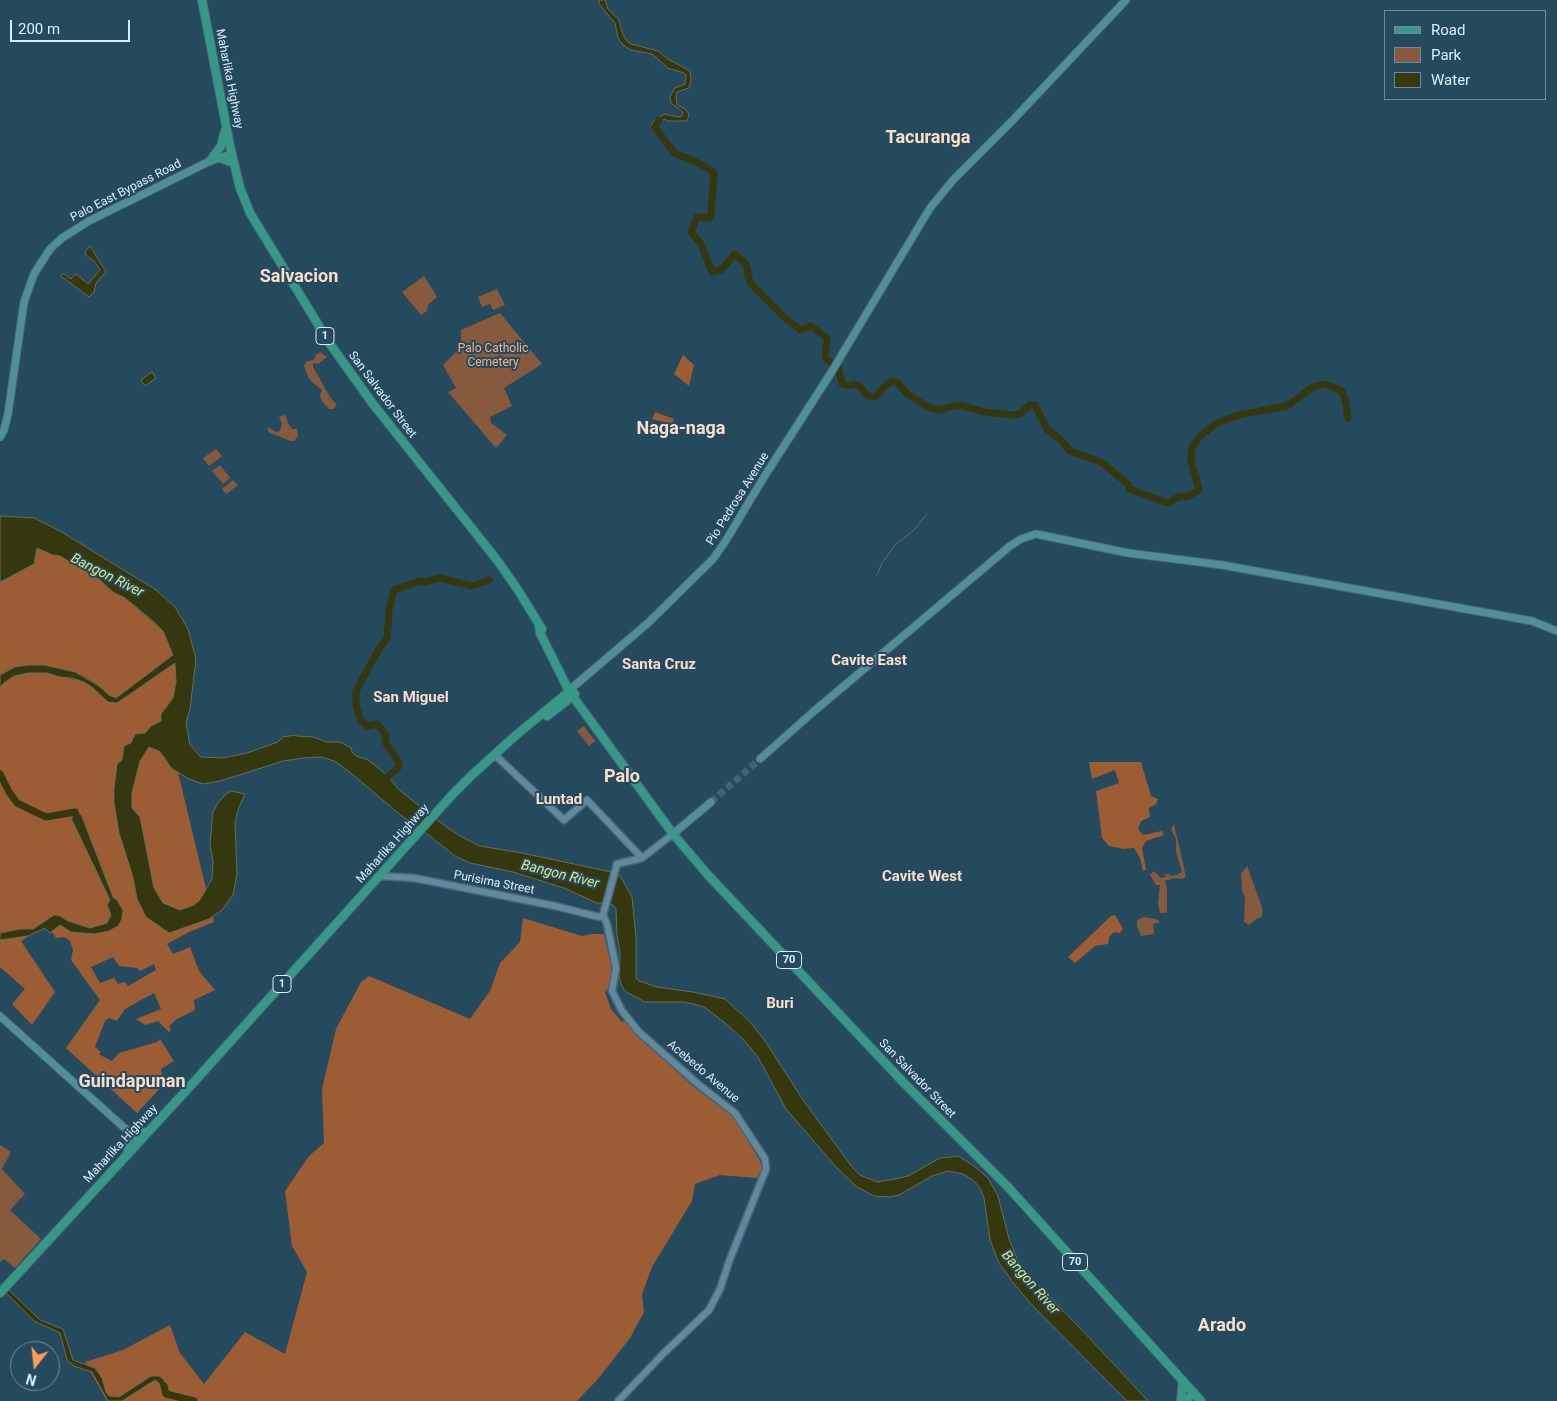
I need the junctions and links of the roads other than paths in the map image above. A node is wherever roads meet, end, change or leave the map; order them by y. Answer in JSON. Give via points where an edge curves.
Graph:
{"nodes":[{"id":1,"x":202,"y":0,"type":"edge"},
{"id":2,"x":1126,"y":0,"type":"edge"},
{"id":3,"x":226,"y":126,"type":"junction"},
{"id":4,"x":232,"y":154,"type":"junction"},
{"id":5,"x":220,"y":158,"type":"junction"},
{"id":6,"x":210,"y":161,"type":"junction"},
{"id":7,"x":234,"y":163,"type":"junction"},
{"id":8,"x":0,"y":437,"type":"edge"},
{"id":9,"x":1557,"y":631,"type":"edge"},
{"id":10,"x":573,"y":692,"type":"junction"},
{"id":11,"x":495,"y":755,"type":"junction"},
{"id":12,"x":760,"y":760,"type":"tunnel mouth"},
{"id":13,"x":711,"y":802,"type":"tunnel mouth"},
{"id":14,"x":673,"y":834,"type":"junction"},
{"id":15,"x":642,"y":858,"type":"junction"},
{"id":16,"x":379,"y":876,"type":"junction"},
{"id":17,"x":603,"y":915,"type":"junction"},
{"id":18,"x":0,"y":1016,"type":"edge"},
{"id":19,"x":129,"y":1132,"type":"junction"},
{"id":20,"x":146,"y":1132,"type":"junction"},
{"id":21,"x":139,"y":1140,"type":"junction"},
{"id":22,"x":128,"y":1152,"type":"junction"},
{"id":23,"x":0,"y":1293,"type":"edge"},
{"id":24,"x":1183,"y":1381,"type":"junction"},
{"id":25,"x":1194,"y":1393,"type":"junction"},
{"id":26,"x":618,"y":1401,"type":"edge"},
{"id":27,"x":1181,"y":1401,"type":"edge"},
{"id":28,"x":1185,"y":1401,"type":"edge"},
{"id":29,"x":1201,"y":1401,"type":"edge"}],
"edges":[{"from":1,"to":3,"type":"highway","name":"Maharlika Highway","number":"1"},
{"from":2,"to":10,"type":"main road","name":"Pio Pedrosa Avenue","via":[[930,208],[714,559]]},
{"from":3,"to":4,"type":"highway","name":"Maharlika Highway","number":"1"},
{"from":3,"to":6,"type":"highway","via":[[221,146]]},
{"from":4,"to":5,"type":"main road","name":"Palo East Bypass Road"},
{"from":4,"to":7,"type":"highway","name":"Maharlika Highway","number":"1"},
{"from":5,"to":6,"type":"main road","name":"Palo East Bypass Road"},
{"from":5,"to":7,"type":"highway"},
{"from":6,"to":8,"type":"main road","name":"Palo East Bypass Road","via":[[89,221],[50,250],[28,287],[8,414]]},
{"from":7,"to":10,"type":"highway","name":"San Salvador Street","number":"1","via":[[250,214],[322,332],[373,404],[518,590]]},
{"from":9,"to":12,"type":"main road","via":[[1532,621],[1222,565],[1128,553],[1036,534],[1010,546]]},
{"from":10,"to":11,"type":"highway","number":"1"},
{"from":10,"to":14,"type":"highway","name":"San Salvador Street","number":"70"},
{"from":11,"to":15,"type":"street","via":[[564,820],[587,800]]},
{"from":11,"to":16,"type":"highway","name":"Maharlika Highway","number":"1","via":[[472,775]]},
{"from":13,"to":14,"type":"main road"},
{"from":14,"to":15,"type":"street"},
{"from":14,"to":24,"type":"highway","name":"San Salvador Street","number":"70","via":[[904,1083],[1008,1187]]},
{"from":15,"to":17,"type":"street","via":[[618,862]]},
{"from":16,"to":17,"type":"street","name":"Purisima Street","via":[[414,878],[599,917]]},
{"from":16,"to":20,"type":"highway","name":"Maharlika Highway","number":"1"},
{"from":17,"to":26,"type":"street","name":"Acebedo Avenue","via":[[616,968],[612,991],[622,1011],[639,1032],[735,1113],[765,1159],[766,1169],[710,1310]]},
{"from":18,"to":19,"type":"main road"},
{"from":19,"to":20,"type":"highway"},
{"from":19,"to":21,"type":"main road"},
{"from":19,"to":22,"type":"highway"},
{"from":20,"to":21,"type":"highway","name":"Maharlika Highway","number":"1"},
{"from":21,"to":22,"type":"highway","name":"Maharlika Highway","number":"1"},
{"from":22,"to":23,"type":"highway","name":"Maharlika Highway","number":"1"},
{"from":24,"to":25,"type":"highway","name":"San Salvador Street","number":"70"},
{"from":24,"to":27,"type":"highway"},
{"from":25,"to":28,"type":"main road"},
{"from":25,"to":29,"type":"highway","name":"San Salvador Street","number":"70"}]}
